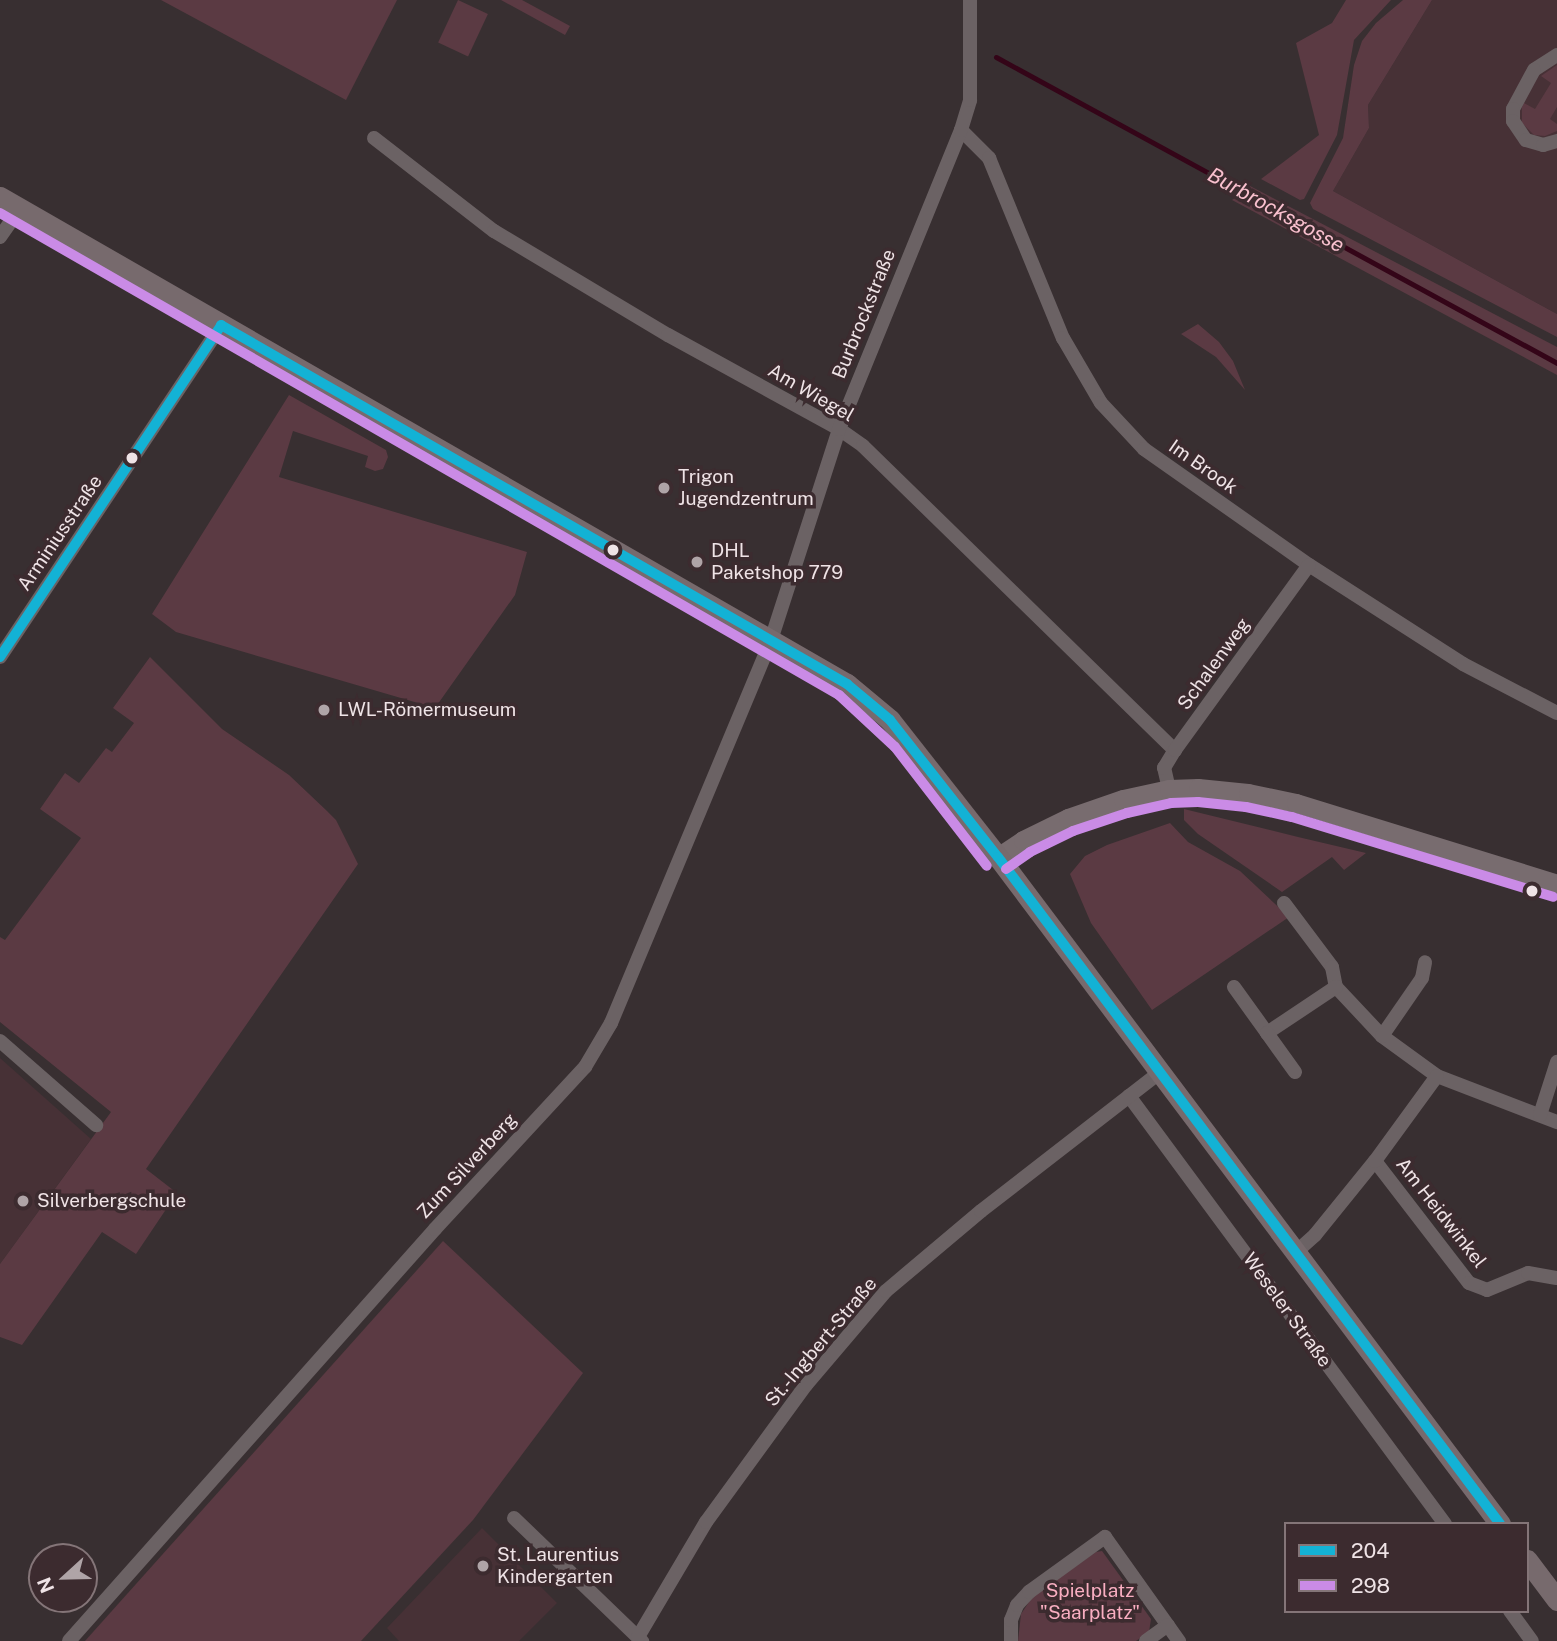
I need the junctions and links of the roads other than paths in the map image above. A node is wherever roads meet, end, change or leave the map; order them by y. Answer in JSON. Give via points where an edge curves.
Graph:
{"nodes":[{"id":1,"x":970,"y":0,"type":"edge"},
{"id":2,"x":976,"y":0,"type":"edge"},
{"id":3,"x":1557,"y":55,"type":"edge"},
{"id":4,"x":961,"y":130,"type":"junction"},
{"id":5,"x":374,"y":138,"type":"dead end"},
{"id":6,"x":1557,"y":141,"type":"edge"},
{"id":7,"x":0,"y":197,"type":"edge"},
{"id":8,"x":20,"y":208,"type":"junction"},
{"id":9,"x":0,"y":237,"type":"edge"},
{"id":10,"x":221,"y":325,"type":"junction"},
{"id":11,"x":839,"y":429,"type":"junction"},
{"id":12,"x":1309,"y":565,"type":"junction"},
{"id":13,"x":771,"y":640,"type":"junction"},
{"id":14,"x":0,"y":657,"type":"edge"},
{"id":15,"x":1557,"y":713,"type":"edge"},
{"id":16,"x":1175,"y":750,"type":"junction"},
{"id":17,"x":1169,"y":789,"type":"junction"},
{"id":18,"x":998,"y":858,"type":"junction"},
{"id":19,"x":1557,"y":884,"type":"edge"},
{"id":20,"x":1284,"y":903,"type":"dead end"},
{"id":21,"x":1424,"y":962,"type":"dead end"},
{"id":22,"x":1234,"y":987,"type":"dead end"},
{"id":23,"x":1336,"y":987,"type":"junction"},
{"id":24,"x":1267,"y":1033,"type":"junction"},
{"id":25,"x":1382,"y":1036,"type":"junction"},
{"id":26,"x":0,"y":1041,"type":"edge"},
{"id":27,"x":1557,"y":1062,"type":"edge"},
{"id":28,"x":1295,"y":1072,"type":"dead end"},
{"id":29,"x":1159,"y":1073,"type":"junction"},
{"id":30,"x":1437,"y":1076,"type":"junction"},
{"id":31,"x":1129,"y":1096,"type":"junction"},
{"id":32,"x":1540,"y":1115,"type":"junction"},
{"id":33,"x":1557,"y":1122,"type":"edge"},
{"id":34,"x":96,"y":1125,"type":"dead end"},
{"id":35,"x":1375,"y":1161,"type":"junction"},
{"id":36,"x":1295,"y":1253,"type":"junction"},
{"id":37,"x":1557,"y":1278,"type":"edge"},
{"id":38,"x":514,"y":1518,"type":"dead end"},
{"id":39,"x":1444,"y":1522,"type":"edge"},
{"id":40,"x":1498,"y":1522,"type":"edge"},
{"id":41,"x":1529,"y":1563,"type":"edge"},
{"id":42,"x":1557,"y":1600,"type":"edge"},
{"id":43,"x":1511,"y":1613,"type":"edge"},
{"id":44,"x":1168,"y":1625,"type":"junction"},
{"id":45,"x":640,"y":1639,"type":"edge"},
{"id":46,"x":69,"y":1641,"type":"edge"},
{"id":47,"x":1011,"y":1641,"type":"edge"},
{"id":48,"x":1146,"y":1641,"type":"edge"},
{"id":49,"x":1179,"y":1641,"type":"edge"},
{"id":50,"x":1532,"y":1641,"type":"edge"}],
"edges":[{"from":1,"to":2,"type":"street"},
{"from":1,"to":4,"type":"street","name":"Burbrockstraße","via":[[970,100]]},
{"from":3,"to":6,"type":"street","via":[[1534,70],[1513,109],[1513,121],[1526,140],[1543,145]]},
{"from":4,"to":11,"type":"street","name":"Burbrockstraße"},
{"from":4,"to":12,"type":"street","name":"Im Brook","via":[[989,158],[1063,338],[1101,403],[1144,449]]},
{"from":5,"to":11,"type":"street","name":"Am Wiegel","via":[[494,231],[668,335]]},
{"from":7,"to":8,"type":"main road","name":"Weseler Straße"},
{"from":8,"to":9,"type":"street"},
{"from":8,"to":10,"type":"main road","name":"Weseler Straße"},
{"from":10,"to":13,"type":"main road","name":"Weseler Straße"},
{"from":10,"to":14,"type":"street","name":"Arminiusstraße"},
{"from":11,"to":13,"type":"street","name":"Burbrockstraße"},
{"from":11,"to":16,"type":"street","name":"Am Wiegel","via":[[863,446]]},
{"from":12,"to":15,"type":"street","name":"Im Brook","via":[[1463,664]]},
{"from":12,"to":16,"type":"street","name":"Schalenweg"},
{"from":13,"to":18,"type":"main road","name":"Weseler Straße","via":[[847,684],[890,720]]},
{"from":13,"to":46,"type":"street","name":"Zum Silverberg","via":[[611,1023],[585,1067]]},
{"from":16,"to":17,"type":"street","name":"Schalenweg","via":[[1164,768]]},
{"from":17,"to":18,"type":"main road","via":[[1068,818]]},
{"from":17,"to":19,"type":"main road","via":[[1248,793],[1296,803]]},
{"from":18,"to":29,"type":"main road","name":"Weseler Straße"},
{"from":20,"to":23,"type":"street","via":[[1332,967]]},
{"from":21,"to":25,"type":"street","via":[[1422,978]]},
{"from":22,"to":24,"type":"street"},
{"from":23,"to":24,"type":"street"},
{"from":23,"to":25,"type":"street"},
{"from":24,"to":28,"type":"street"},
{"from":25,"to":30,"type":"street"},
{"from":26,"to":34,"type":"street"},
{"from":27,"to":32,"type":"street"},
{"from":29,"to":31,"type":"street","name":"St.-Ingbert-Straße"},
{"from":29,"to":36,"type":"main road","name":"Weseler Straße"},
{"from":30,"to":32,"type":"street"},
{"from":30,"to":35,"type":"street","name":"Am Heidwinkel"},
{"from":31,"to":39,"type":"street","name":"Weseler Straße"},
{"from":31,"to":45,"type":"street","name":"St.-Ingbert-Straße","via":[[886,1291],[806,1385],[706,1522]]},
{"from":32,"to":33,"type":"street"},
{"from":35,"to":36,"type":"street","name":"Am Heidwinkel"},
{"from":35,"to":37,"type":"street","name":"Am Heidwinkel","via":[[1469,1283],[1487,1290],[1528,1273]]},
{"from":36,"to":40,"type":"main road","name":"Weseler Straße"},
{"from":38,"to":45,"type":"street"},
{"from":41,"to":42,"type":"main road"},
{"from":43,"to":50,"type":"street"},
{"from":44,"to":47,"type":"street","via":[[1105,1536],[1017,1605]]},
{"from":44,"to":48,"type":"street"},
{"from":44,"to":49,"type":"street"}]}
